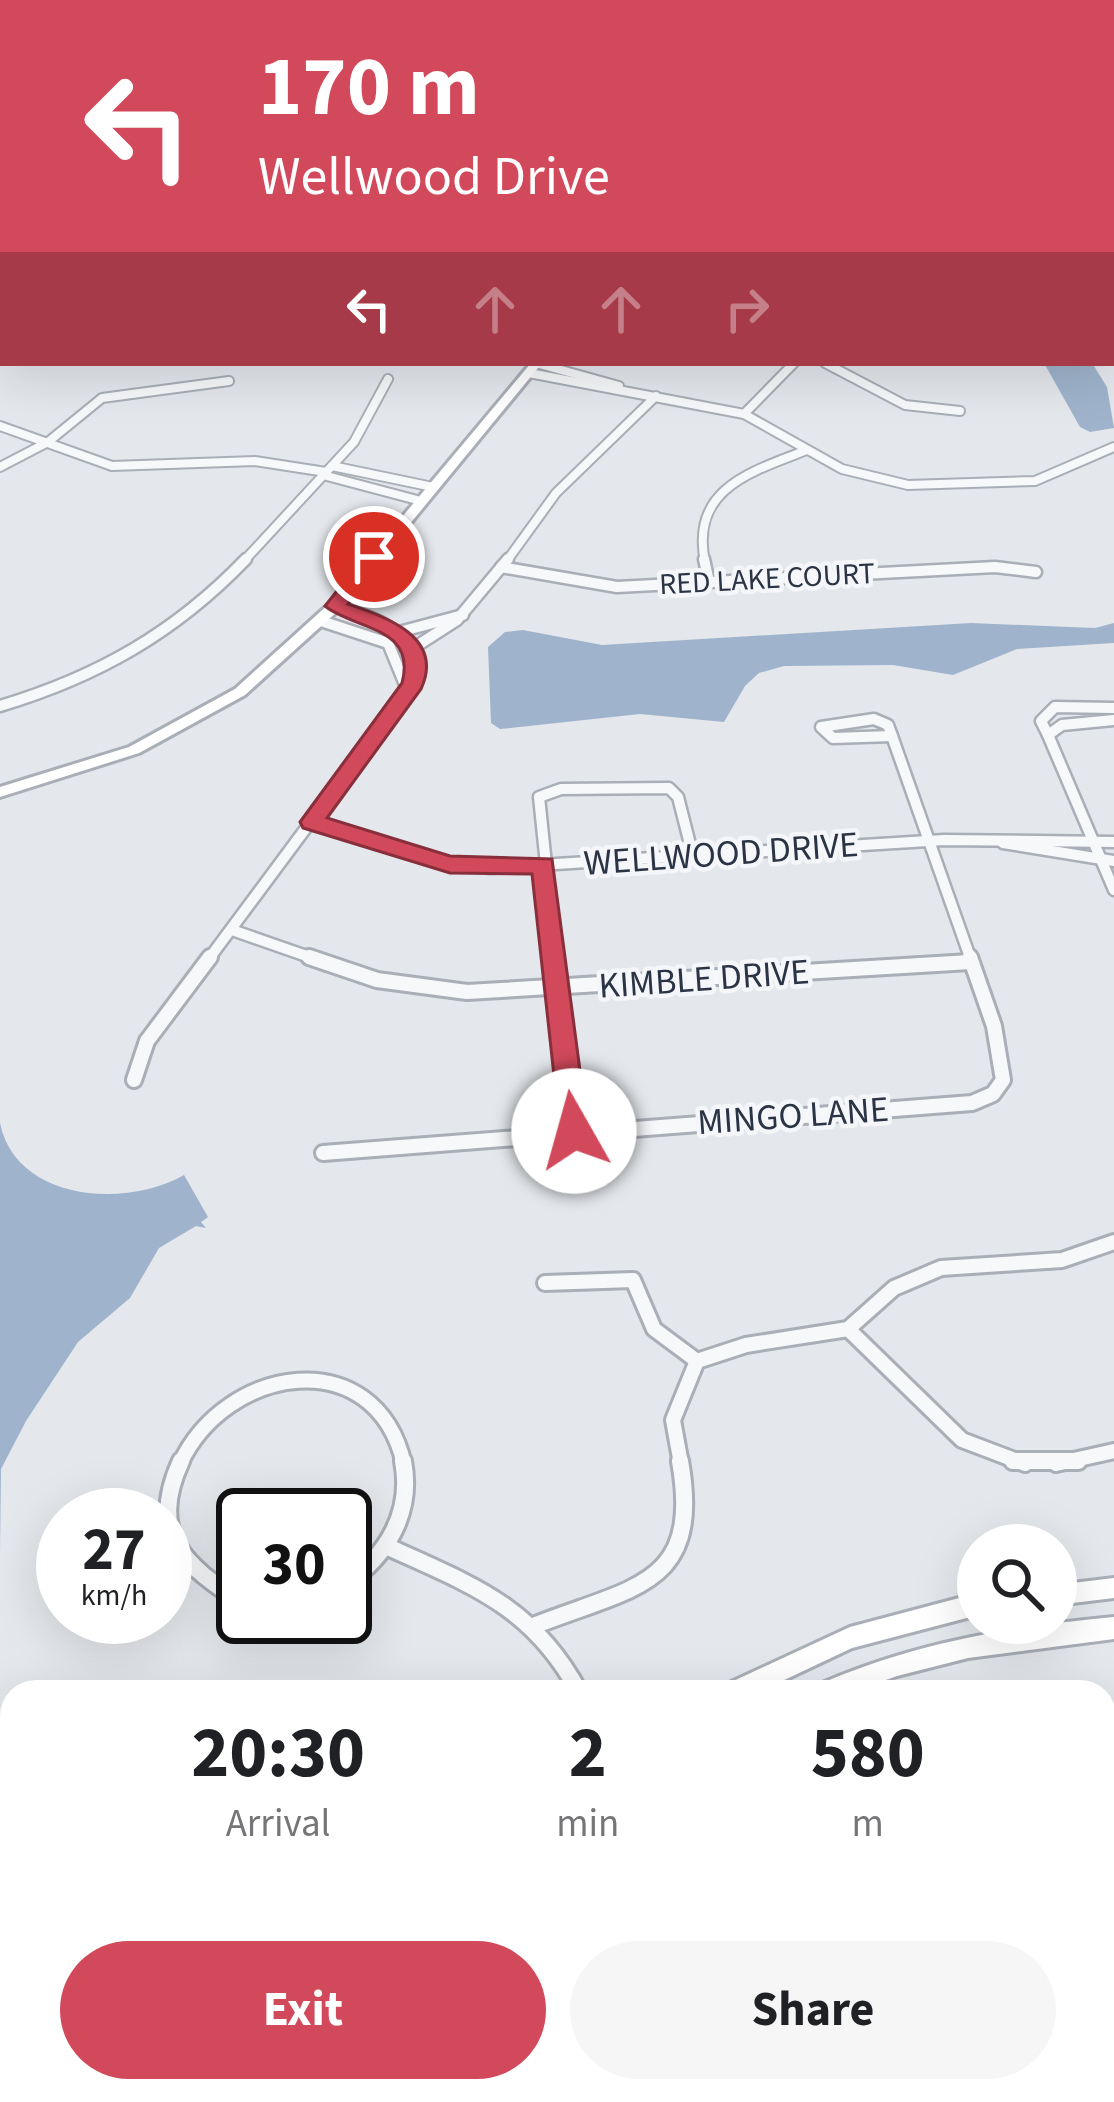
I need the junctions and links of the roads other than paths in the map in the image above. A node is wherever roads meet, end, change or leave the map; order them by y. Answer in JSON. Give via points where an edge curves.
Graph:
{"nodes":[{"id":1,"x":534,"y":366,"type":"edge"},
{"id":2,"x":791,"y":366,"type":"edge"},
{"id":3,"x":831,"y":366,"type":"edge"},
{"id":4,"x":388,"y":379,"type":"dead end"},
{"id":5,"x":229,"y":381,"type":"dead end"},
{"id":6,"x":656,"y":396,"type":"junction"},
{"id":7,"x":960,"y":411,"type":"dead end"},
{"id":8,"x":744,"y":414,"type":"junction"},
{"id":9,"x":0,"y":426,"type":"edge"},
{"id":10,"x":44,"y":443,"type":"junction"},
{"id":11,"x":807,"y":450,"type":"junction"},
{"id":12,"x":1114,"y":451,"type":"edge"},
{"id":13,"x":0,"y":467,"type":"edge"},
{"id":14,"x":327,"y":471,"type":"junction"},
{"id":15,"x":433,"y":488,"type":"junction"},
{"id":16,"x":421,"y":501,"type":"junction"},
{"id":17,"x":500,"y":567,"type":"junction"},
{"id":18,"x":1036,"y":572,"type":"dead end"},
{"id":19,"x":709,"y":582,"type":"junction"},
{"id":20,"x":335,"y":606,"type":"junction"},
{"id":21,"x":463,"y":615,"type":"junction"},
{"id":22,"x":321,"y":621,"type":"junction"},
{"id":23,"x":400,"y":632,"type":"junction"},
{"id":24,"x":411,"y":646,"type":"junction"},
{"id":25,"x":392,"y":648,"type":"junction"},
{"id":26,"x":408,"y":692,"type":"junction"},
{"id":27,"x":0,"y":706,"type":"edge"},
{"id":28,"x":1114,"y":708,"type":"edge"},
{"id":29,"x":1114,"y":720,"type":"edge"},
{"id":30,"x":892,"y":736,"type":"junction"},
{"id":31,"x":1048,"y":736,"type":"junction"},
{"id":32,"x":0,"y":792,"type":"edge"},
{"id":33,"x":312,"y":822,"type":"junction"},
{"id":34,"x":928,"y":841,"type":"junction"},
{"id":35,"x":993,"y":841,"type":"junction"},
{"id":36,"x":1092,"y":841,"type":"junction"},
{"id":37,"x":1114,"y":842,"type":"edge"},
{"id":38,"x":693,"y":856,"type":"junction"},
{"id":39,"x":1107,"y":860,"type":"edge"},
{"id":40,"x":543,"y":866,"type":"junction"},
{"id":41,"x":1114,"y":890,"type":"edge"},
{"id":42,"x":232,"y":930,"type":"junction"},
{"id":43,"x":970,"y":962,"type":"junction"},
{"id":44,"x":558,"y":989,"type":"junction"},
{"id":45,"x":134,"y":1080,"type":"dead end"},
{"id":46,"x":574,"y":1131,"type":"junction"},
{"id":47,"x":323,"y":1153,"type":"dead end"},
{"id":48,"x":1114,"y":1242,"type":"edge"},
{"id":49,"x":544,"y":1283,"type":"dead end"},
{"id":50,"x":848,"y":1329,"type":"junction"},
{"id":51,"x":697,"y":1361,"type":"junction"},
{"id":52,"x":1114,"y":1451,"type":"edge"},
{"id":53,"x":386,"y":1546,"type":"junction"},
{"id":54,"x":372,"y":1560,"type":"edge"},
{"id":55,"x":216,"y":1588,"type":"edge"},
{"id":56,"x":1114,"y":1588,"type":"edge"},
{"id":57,"x":1077,"y":1592,"type":"edge"},
{"id":58,"x":957,"y":1610,"type":"edge"},
{"id":59,"x":536,"y":1624,"type":"junction"},
{"id":60,"x":1114,"y":1628,"type":"edge"},
{"id":61,"x":573,"y":1680,"type":"edge"},
{"id":62,"x":761,"y":1680,"type":"edge"},
{"id":63,"x":857,"y":1680,"type":"edge"}],
"edges":[{"from":1,"to":6,"type":"street"},
{"from":1,"to":15,"type":"street"},
{"from":2,"to":8,"type":"street"},
{"from":3,"to":7,"type":"street","via":[[908,406]]},
{"from":4,"to":14,"type":"street","via":[[371,422]]},
{"from":5,"to":10,"type":"street","via":[[102,398]]},
{"from":6,"to":8,"type":"street"},
{"from":6,"to":17,"type":"street","via":[[630,430],[556,493]]},
{"from":8,"to":11,"type":"street"},
{"from":9,"to":10,"type":"street"},
{"from":10,"to":13,"type":"street"},
{"from":10,"to":14,"type":"street","via":[[122,467],[255,460]]},
{"from":11,"to":12,"type":"street","via":[[858,475],[927,487],[1035,481]]},
{"from":11,"to":19,"type":"street","via":[[736,480],[705,509],[697,533]]},
{"from":14,"to":15,"type":"street"},
{"from":14,"to":16,"type":"street"},
{"from":14,"to":27,"type":"street","via":[[181,624],[93,675]]},
{"from":15,"to":16,"type":"street"},
{"from":16,"to":20,"type":"street"},
{"from":17,"to":19,"type":"street","name":"RED LAKE COURT","via":[[604,587]]},
{"from":17,"to":21,"type":"street"},
{"from":18,"to":19,"type":"street","name":"RED LAKE COURT","via":[[995,567]]},
{"from":20,"to":22,"type":"street"},
{"from":20,"to":23,"type":"street"},
{"from":21,"to":23,"type":"street"},
{"from":21,"to":24,"type":"street","via":[[444,634]]},
{"from":22,"to":25,"type":"street","via":[[373,634]]},
{"from":22,"to":32,"type":"street","via":[[240,692],[180,728],[106,761]]},
{"from":23,"to":24,"type":"street"},
{"from":24,"to":25,"type":"street"},
{"from":24,"to":26,"type":"street","via":[[416,671]]},
{"from":25,"to":26,"type":"street"},
{"from":26,"to":33,"type":"street"},
{"from":28,"to":31,"type":"street","via":[[1052,708],[1041,721]]},
{"from":29,"to":31,"type":"street","via":[[1062,725]]},
{"from":30,"to":30,"type":"street","via":[[879,719],[821,727],[833,738]]},
{"from":30,"to":34,"type":"street","name":"MINGO LANE"},
{"from":31,"to":36,"type":"street"},
{"from":33,"to":40,"type":"street","name":"WELLWOOD DRIVE","via":[[450,865]]},
{"from":33,"to":42,"type":"street"},
{"from":34,"to":35,"type":"street","name":"WELLWOOD DRIVE"},
{"from":34,"to":38,"type":"street","name":"WELLWOOD DRIVE"},
{"from":34,"to":43,"type":"street","name":"MINGO LANE"},
{"from":35,"to":36,"type":"street","name":"WELLWOOD DRIVE"},
{"from":35,"to":39,"type":"street","name":"WELLWOOD DRIVE"},
{"from":36,"to":37,"type":"street","name":"WELLWOOD DRIVE"},
{"from":36,"to":39,"type":"street"},
{"from":38,"to":40,"type":"street","name":"WELLWOOD DRIVE"},
{"from":38,"to":40,"type":"street","via":[[669,788],[560,789],[539,797]]},
{"from":39,"to":41,"type":"street"},
{"from":40,"to":44,"type":"street"},
{"from":42,"to":44,"type":"street","name":"KIMBLE DRIVE","via":[[404,986]]},
{"from":42,"to":45,"type":"street","via":[[147,1041]]},
{"from":43,"to":44,"type":"street","name":"KIMBLE DRIVE"},
{"from":43,"to":46,"type":"street","name":"MINGO LANE","via":[[1003,1080],[972,1103]]},
{"from":44,"to":46,"type":"street"},
{"from":46,"to":47,"type":"street","name":"MINGO LANE"},
{"from":48,"to":50,"type":"street","via":[[1063,1260],[915,1276]]},
{"from":49,"to":51,"type":"street","via":[[633,1280],[645,1323],[663,1344]]},
{"from":50,"to":51,"type":"street"},
{"from":50,"to":52,"type":"street","via":[[957,1440],[990,1460],[1021,1465]]},
{"from":51,"to":59,"type":"street","via":[[673,1420],[689,1511],[680,1550],[644,1582]]},
{"from":53,"to":54,"type":"street"},
{"from":53,"to":55,"type":"street","via":[[406,1489],[404,1460],[378,1412],[328,1383],[298,1380],[238,1395],[190,1435],[176,1462],[168,1521],[183,1560]]},
{"from":53,"to":59,"type":"street"},
{"from":56,"to":57,"type":"street"},
{"from":58,"to":62,"type":"street","via":[[850,1638]]},
{"from":59,"to":61,"type":"street"},
{"from":60,"to":63,"type":"street","via":[[970,1646]]}]}
